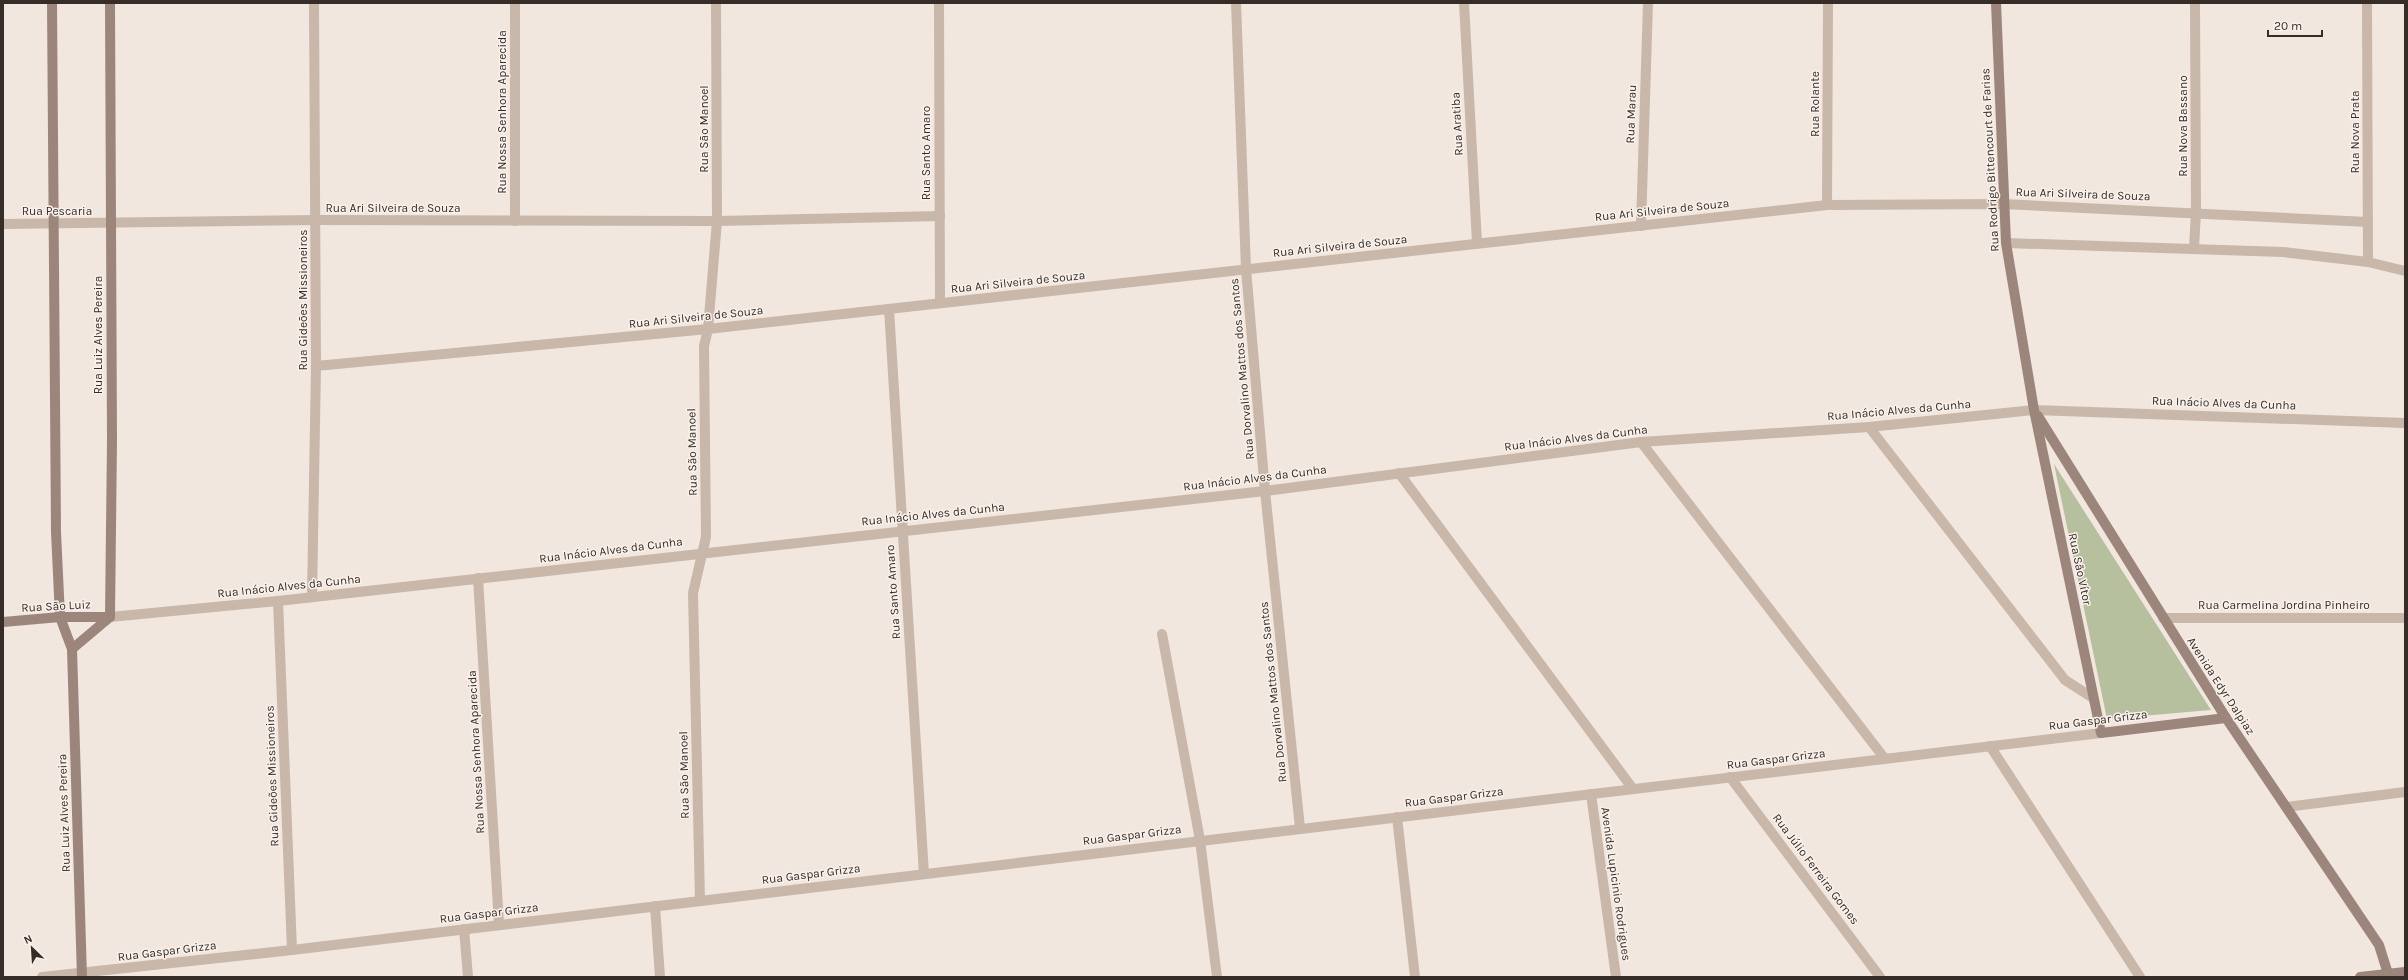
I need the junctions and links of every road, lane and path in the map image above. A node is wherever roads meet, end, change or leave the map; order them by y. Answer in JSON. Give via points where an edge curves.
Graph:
{"nodes":[{"id":1,"x":52,"y":3,"type":"edge"},
{"id":2,"x":110,"y":3,"type":"edge"},
{"id":3,"x":314,"y":3,"type":"edge"},
{"id":4,"x":515,"y":3,"type":"edge"},
{"id":5,"x":716,"y":3,"type":"edge"},
{"id":6,"x":939,"y":3,"type":"edge"},
{"id":7,"x":1236,"y":3,"type":"edge"},
{"id":8,"x":1464,"y":3,"type":"edge"},
{"id":9,"x":1648,"y":3,"type":"edge"},
{"id":10,"x":1828,"y":3,"type":"edge"},
{"id":11,"x":1996,"y":3,"type":"edge"},
{"id":12,"x":2195,"y":3,"type":"edge"},
{"id":13,"x":2366,"y":3,"type":"edge"},
{"id":14,"x":1827,"y":204,"type":"junction"},
{"id":15,"x":2003,"y":204,"type":"junction"},
{"id":16,"x":2196,"y":212,"type":"junction"},
{"id":17,"x":940,"y":216,"type":"junction"},
{"id":18,"x":316,"y":220,"type":"junction"},
{"id":19,"x":515,"y":221,"type":"junction"},
{"id":20,"x":717,"y":221,"type":"junction"},
{"id":21,"x":2368,"y":222,"type":"junction"},
{"id":22,"x":110,"y":223,"type":"junction"},
{"id":23,"x":3,"y":224,"type":"edge"},
{"id":24,"x":52,"y":224,"type":"junction"},
{"id":25,"x":1641,"y":226,"type":"junction"},
{"id":26,"x":1477,"y":243,"type":"junction"},
{"id":27,"x":2006,"y":243,"type":"junction"},
{"id":28,"x":2194,"y":248,"type":"junction"},
{"id":29,"x":2368,"y":262,"type":"junction"},
{"id":30,"x":1246,"y":269,"type":"junction"},
{"id":31,"x":2405,"y":271,"type":"edge"},
{"id":32,"x":940,"y":303,"type":"junction"},
{"id":33,"x":889,"y":309,"type":"junction"},
{"id":34,"x":708,"y":329,"type":"junction"},
{"id":35,"x":316,"y":366,"type":"junction"},
{"id":36,"x":2034,"y":410,"type":"junction"},
{"id":37,"x":2405,"y":423,"type":"edge"},
{"id":38,"x":1869,"y":427,"type":"junction"},
{"id":39,"x":1641,"y":442,"type":"junction"},
{"id":40,"x":1399,"y":473,"type":"junction"},
{"id":41,"x":1265,"y":491,"type":"junction"},
{"id":42,"x":902,"y":531,"type":"junction"},
{"id":43,"x":701,"y":552,"type":"junction"},
{"id":44,"x":478,"y":578,"type":"junction"},
{"id":45,"x":312,"y":597,"type":"junction"},
{"id":46,"x":278,"y":600,"type":"junction"},
{"id":47,"x":60,"y":617,"type":"junction"},
{"id":48,"x":110,"y":617,"type":"junction"},
{"id":49,"x":2163,"y":618,"type":"junction"},
{"id":50,"x":2405,"y":618,"type":"edge"},
{"id":51,"x":3,"y":622,"type":"edge"},
{"id":52,"x":1162,"y":634,"type":"dead end"},
{"id":53,"x":72,"y":649,"type":"junction"},
{"id":54,"x":2093,"y":698,"type":"junction"},
{"id":55,"x":2226,"y":718,"type":"junction"},
{"id":56,"x":2101,"y":733,"type":"junction"},
{"id":57,"x":1990,"y":746,"type":"junction"},
{"id":58,"x":1885,"y":758,"type":"junction"},
{"id":59,"x":1730,"y":777,"type":"junction"},
{"id":60,"x":1633,"y":789,"type":"junction"},
{"id":61,"x":2405,"y":792,"type":"edge"},
{"id":62,"x":1591,"y":794,"type":"junction"},
{"id":63,"x":2286,"y":807,"type":"junction"},
{"id":64,"x":1397,"y":817,"type":"junction"},
{"id":65,"x":1300,"y":828,"type":"junction"},
{"id":66,"x":1200,"y":840,"type":"junction"},
{"id":67,"x":924,"y":874,"type":"junction"},
{"id":68,"x":700,"y":900,"type":"junction"},
{"id":69,"x":655,"y":906,"type":"junction"},
{"id":70,"x":500,"y":924,"type":"junction"},
{"id":71,"x":464,"y":929,"type":"junction"},
{"id":72,"x":292,"y":950,"type":"junction"},
{"id":73,"x":2405,"y":972,"type":"edge"},
{"id":74,"x":82,"y":975,"type":"edge"},
{"id":75,"x":2388,"y":975,"type":"edge"},
{"id":76,"x":42,"y":977,"type":"edge"},
{"id":77,"x":468,"y":977,"type":"edge"},
{"id":78,"x":660,"y":977,"type":"edge"},
{"id":79,"x":1217,"y":977,"type":"edge"},
{"id":80,"x":1415,"y":977,"type":"edge"},
{"id":81,"x":1616,"y":977,"type":"edge"},
{"id":82,"x":1880,"y":977,"type":"edge"},
{"id":83,"x":2140,"y":977,"type":"edge"},
{"id":84,"x":2360,"y":977,"type":"edge"}],
"edges":[{"from":1,"to":24,"type":"street","name":"Rua Luiz Alves Pereira"},
{"from":2,"to":22,"type":"street","name":"Rua Luiz Alves Pereira"},
{"from":3,"to":18,"type":"street","name":"Rua Gideões Missioneiros"},
{"from":4,"to":19,"type":"street","name":"Rua Nossa Senhora Aparecida"},
{"from":5,"to":20,"type":"street","name":"Rua São Manoel"},
{"from":6,"to":17,"type":"street","name":"Rua Santo Amaro"},
{"from":7,"to":30,"type":"street","name":"Rua Dorvalino Mattos dos Santos"},
{"from":8,"to":26,"type":"street","name":"Rua Aratiba"},
{"from":9,"to":25,"type":"street","name":"Rua Marau"},
{"from":10,"to":14,"type":"street","name":"Rua Rolante"},
{"from":11,"to":15,"type":"street","name":"Rua Rodrigo Bittencourt de Farias"},
{"from":12,"to":16,"type":"street","name":"Rua Nova Bassano"},
{"from":13,"to":21,"type":"street","name":"Rua Nova Prata"},
{"from":14,"to":15,"type":"street","name":"Rua Ari Silveira de Souza"},
{"from":14,"to":25,"type":"street","name":"Rua Ari Silveira de Souza"},
{"from":15,"to":16,"type":"street","name":"Rua Ari Silveira de Souza"},
{"from":15,"to":27,"type":"street","name":"Rua Rodrigo Bittencourt de Farias"},
{"from":16,"to":21,"type":"street","name":"Rua Ari Silveira de Souza"},
{"from":16,"to":28,"type":"street","name":"Rua Nova Bassano"},
{"from":17,"to":20,"type":"street","name":"Rua Ari Silveira de Souza"},
{"from":17,"to":32,"type":"street","name":"Rua Santo Amaro"},
{"from":18,"to":19,"type":"street","name":"Rua Ari Silveira de Souza"},
{"from":18,"to":22,"type":"street","name":"Rua Ari Silveira de Souza"},
{"from":18,"to":35,"type":"street","name":"Rua Gideões Missioneiros"},
{"from":19,"to":20,"type":"street","name":"Rua Ari Silveira de Souza"},
{"from":20,"to":34,"type":"street","name":"Rua São Manoel"},
{"from":21,"to":29,"type":"street","name":"Rua Nova Prata"},
{"from":22,"to":24,"type":"street","name":"Rua Pescaria"},
{"from":22,"to":48,"type":"street","name":"Rua Luiz Alves Pereira"},
{"from":23,"to":24,"type":"street","name":"Rua Pescaria"},
{"from":24,"to":47,"type":"street","name":"Rua Luiz Alves Pereira","via":[[56,532]]},
{"from":25,"to":26,"type":"street","name":"Rua Ari Silveira de Souza"},
{"from":26,"to":30,"type":"street","name":"Rua Ari Silveira de Souza"},
{"from":27,"to":28,"type":"street"},
{"from":27,"to":36,"type":"street","name":"Rua Rodrigo Bittencourt de Farias"},
{"from":28,"to":29,"type":"street","via":[[2283,252]]},
{"from":29,"to":31,"type":"street"},
{"from":30,"to":32,"type":"street","name":"Rua Ari Silveira de Souza"},
{"from":30,"to":41,"type":"street","name":"Rua Dorvalino Mattos dos Santos"},
{"from":32,"to":33,"type":"street","name":"Rua Ari Silveira de Souza"},
{"from":33,"to":34,"type":"street","name":"Rua Ari Silveira de Souza"},
{"from":33,"to":42,"type":"street","name":"Rua Santo Amaro"},
{"from":34,"to":35,"type":"street","name":"Rua Ari Silveira de Souza"},
{"from":34,"to":43,"type":"street","name":"Rua São Manoel","via":[[704,346],[706,537]]},
{"from":35,"to":45,"type":"street","name":"Rua Gideões Missioneiros"},
{"from":36,"to":37,"type":"street","name":"Rua Inácio Alves da Cunha"},
{"from":36,"to":38,"type":"street","name":"Rua Inácio Alves da Cunha"},
{"from":36,"to":49,"type":"street","name":"Avenida Edyr Dalpiaz"},
{"from":36,"to":54,"type":"street","name":"Rua São Vítor"},
{"from":38,"to":39,"type":"street","name":"Rua Inácio Alves da Cunha"},
{"from":38,"to":54,"type":"street","via":[[2065,680]]},
{"from":39,"to":40,"type":"street","name":"Rua Inácio Alves da Cunha"},
{"from":39,"to":58,"type":"street"},
{"from":40,"to":41,"type":"street","name":"Rua Inácio Alves da Cunha"},
{"from":40,"to":60,"type":"street"},
{"from":41,"to":42,"type":"street","name":"Rua Inácio Alves da Cunha"},
{"from":41,"to":65,"type":"street","name":"Rua Dorvalino Mattos dos Santos"},
{"from":42,"to":43,"type":"street","name":"Rua Inácio Alves da Cunha"},
{"from":42,"to":67,"type":"street","name":"Rua Santo Amaro"},
{"from":43,"to":44,"type":"street","name":"Rua Inácio Alves da Cunha"},
{"from":43,"to":68,"type":"street","name":"Rua São Manoel","via":[[693,593]]},
{"from":44,"to":45,"type":"street","name":"Rua Inácio Alves da Cunha"},
{"from":44,"to":70,"type":"street","name":"Rua Nossa Senhora Aparecida"},
{"from":45,"to":46,"type":"street","name":"Rua Inácio Alves da Cunha"},
{"from":46,"to":48,"type":"street","name":"Rua Inácio Alves da Cunha"},
{"from":46,"to":72,"type":"street","name":"Rua Gideões Missioneiros"},
{"from":47,"to":48,"type":"street","name":"Rua São Luiz"},
{"from":47,"to":51,"type":"street","name":"Rua São Luiz"},
{"from":47,"to":53,"type":"street","name":"Rua Luiz Alves Pereira"},
{"from":48,"to":53,"type":"street"},
{"from":49,"to":50,"type":"street","name":"Rua Carmelina Jordina Pinheiro"},
{"from":49,"to":55,"type":"street","name":"Avenida Edyr Dalpiaz"},
{"from":52,"to":66,"type":"street"},
{"from":53,"to":74,"type":"street","name":"Rua Luiz Alves Pereira"},
{"from":54,"to":56,"type":"street","name":"Rua São Vítor"},
{"from":55,"to":56,"type":"street","name":"Rua Gaspar Grizza"},
{"from":55,"to":63,"type":"street","name":"Avenida Edyr Dalpiaz"},
{"from":56,"to":57,"type":"street","name":"Rua Gaspar Grizza"},
{"from":57,"to":58,"type":"street","name":"Rua Gaspar Grizza"},
{"from":57,"to":83,"type":"street"},
{"from":58,"to":59,"type":"street","name":"Rua Gaspar Grizza"},
{"from":59,"to":60,"type":"street","name":"Rua Gaspar Grizza"},
{"from":59,"to":82,"type":"street","name":"Rua Júlio Ferreira Gomes"},
{"from":60,"to":62,"type":"street","name":"Rua Gaspar Grizza"},
{"from":61,"to":63,"type":"street"},
{"from":62,"to":64,"type":"street","name":"Rua Gaspar Grizza"},
{"from":62,"to":81,"type":"street","name":"Avenida Lupicinio Rodrigues"},
{"from":63,"to":75,"type":"street","name":"Avenida Edyr Dalpiaz","via":[[2379,945]]},
{"from":64,"to":65,"type":"street","name":"Rua Gaspar Grizza"},
{"from":64,"to":80,"type":"street"},
{"from":65,"to":66,"type":"street","name":"Rua Gaspar Grizza"},
{"from":66,"to":67,"type":"street","name":"Rua Gaspar Grizza"},
{"from":66,"to":79,"type":"street"},
{"from":67,"to":68,"type":"street","name":"Rua Gaspar Grizza"},
{"from":68,"to":69,"type":"street","name":"Rua Gaspar Grizza"},
{"from":69,"to":70,"type":"street","name":"Rua Gaspar Grizza"},
{"from":69,"to":78,"type":"street"},
{"from":70,"to":71,"type":"street","name":"Rua Gaspar Grizza"},
{"from":71,"to":72,"type":"street","name":"Rua Gaspar Grizza"},
{"from":71,"to":77,"type":"street"},
{"from":72,"to":74,"type":"street","name":"Rua Gaspar Grizza"},
{"from":73,"to":75,"type":"street"},
{"from":74,"to":76,"type":"street","name":"Rua Gaspar Grizza"},
{"from":75,"to":84,"type":"street"}]}
